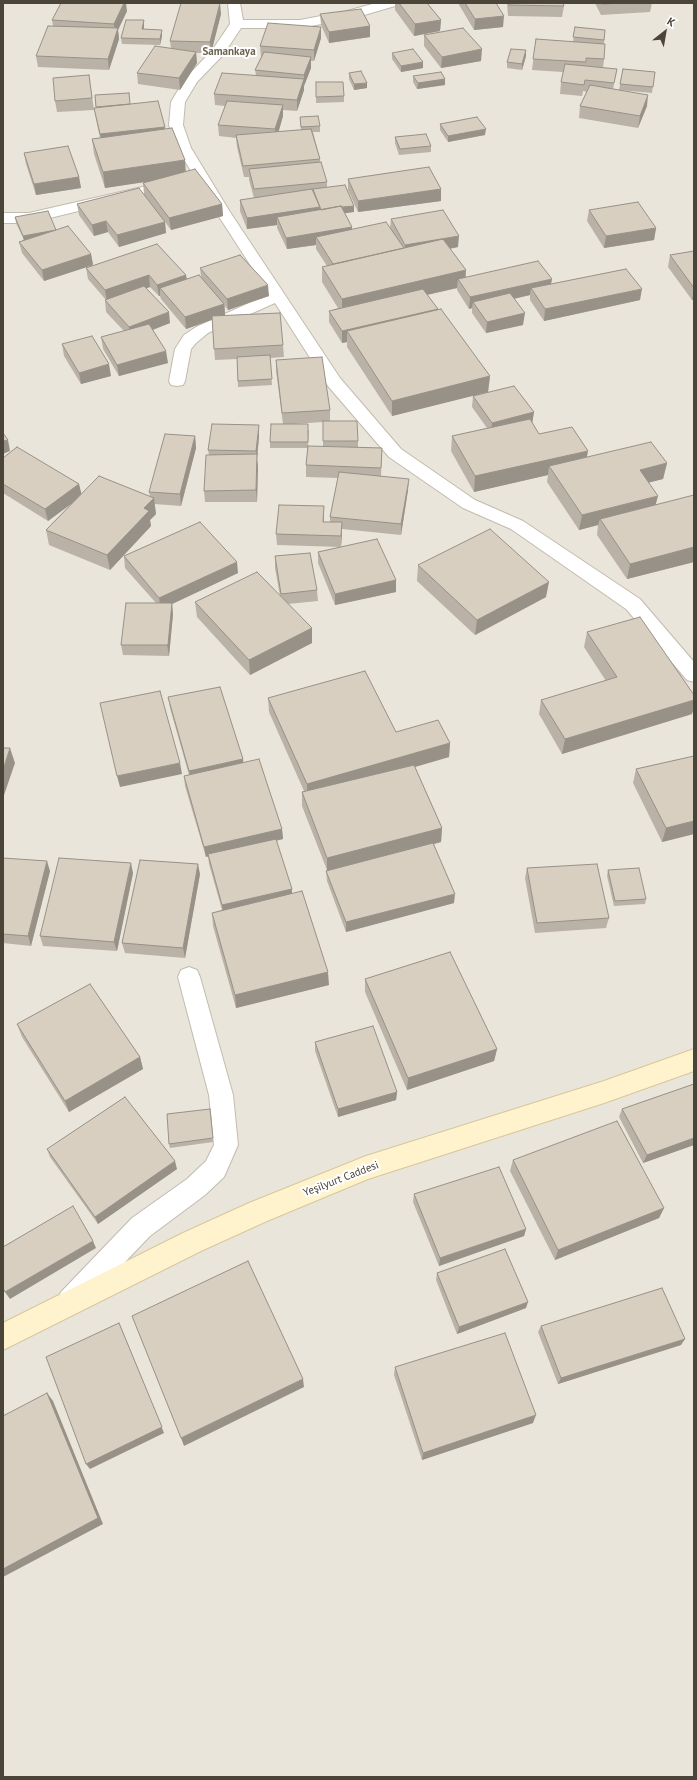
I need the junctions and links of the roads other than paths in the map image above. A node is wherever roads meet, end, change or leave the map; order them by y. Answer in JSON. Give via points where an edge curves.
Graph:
{"nodes":[{"id":1,"x":234,"y":3,"type":"edge"},
{"id":2,"x":390,"y":3,"type":"edge"},
{"id":3,"x":237,"y":24,"type":"junction"},
{"id":4,"x":202,"y":177,"type":"junction"},
{"id":5,"x":3,"y":218,"type":"edge"},
{"id":6,"x":278,"y":296,"type":"junction"},
{"id":7,"x":178,"y":381,"type":"dead end"},
{"id":8,"x":694,"y":675,"type":"edge"},
{"id":9,"x":189,"y":977,"type":"dead end"},
{"id":10,"x":694,"y":1060,"type":"edge"},
{"id":11,"x":65,"y":1306,"type":"junction"},
{"id":12,"x":3,"y":1337,"type":"edge"}],
"edges":[{"from":1,"to":3,"type":"street"},
{"from":2,"to":3,"type":"street","via":[[349,15],[300,24]]},
{"from":3,"to":4,"type":"street","via":[[218,52],[191,80],[178,102],[176,125],[184,148]]},
{"from":4,"to":5,"type":"street","via":[[29,218]]},
{"from":4,"to":6,"type":"street"},
{"from":6,"to":7,"type":"street","via":[[202,330],[190,339],[184,349]]},
{"from":6,"to":8,"type":"street","via":[[334,382],[395,453],[468,504],[517,525],[633,604]]},
{"from":9,"to":11,"type":"street","via":[[221,1095],[226,1145],[215,1169],[196,1187],[141,1227]]},
{"from":10,"to":11,"type":"main road","name":"Yeşilyurt Caddesi","via":[[604,1092],[366,1168],[192,1242]]},
{"from":11,"to":12,"type":"main road","name":"Yeşilyurt Caddesi"}]}
